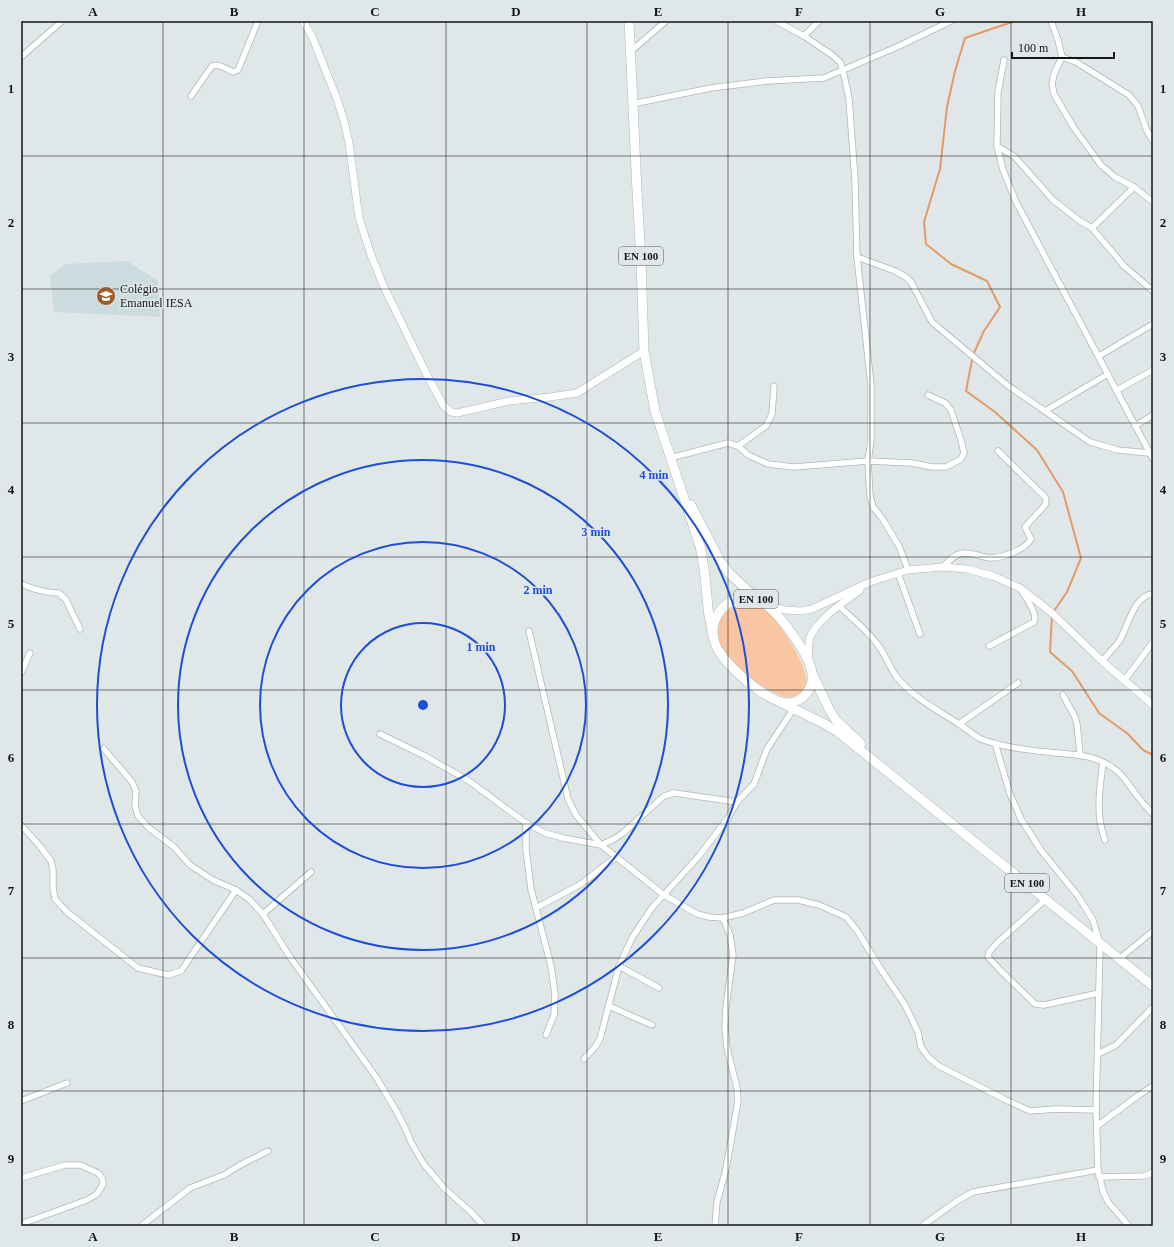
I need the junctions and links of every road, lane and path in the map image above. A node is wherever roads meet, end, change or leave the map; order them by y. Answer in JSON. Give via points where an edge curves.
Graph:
{"nodes":[{"id":1,"x":62,"y":21,"type":"edge"},
{"id":2,"x":258,"y":21,"type":"edge"},
{"id":3,"x":303,"y":21,"type":"edge"},
{"id":4,"x":628,"y":21,"type":"edge"},
{"id":5,"x":666,"y":21,"type":"edge"},
{"id":6,"x":776,"y":21,"type":"edge"},
{"id":7,"x":819,"y":21,"type":"edge"},
{"id":8,"x":951,"y":21,"type":"edge"},
{"id":9,"x":1051,"y":21,"type":"edge"},
{"id":10,"x":804,"y":36,"type":"junction"},
{"id":11,"x":630,"y":52,"type":"junction"},
{"id":12,"x":21,"y":57,"type":"edge"},
{"id":13,"x":1062,"y":57,"type":"junction"},
{"id":14,"x":1004,"y":60,"type":"dead end"},
{"id":15,"x":843,"y":70,"type":"junction"},
{"id":16,"x":190,"y":96,"type":"dead end"},
{"id":17,"x":632,"y":104,"type":"junction"},
{"id":18,"x":1153,"y":140,"type":"edge"},
{"id":19,"x":997,"y":146,"type":"junction"},
{"id":20,"x":1134,"y":187,"type":"junction"},
{"id":21,"x":1153,"y":202,"type":"edge"},
{"id":22,"x":1092,"y":228,"type":"junction"},
{"id":23,"x":856,"y":257,"type":"junction"},
{"id":24,"x":1153,"y":291,"type":"edge"},
{"id":25,"x":1153,"y":324,"type":"edge"},
{"id":26,"x":644,"y":351,"type":"junction"},
{"id":27,"x":1098,"y":356,"type":"junction"},
{"id":28,"x":1153,"y":370,"type":"edge"},
{"id":29,"x":1108,"y":374,"type":"junction"},
{"id":30,"x":774,"y":386,"type":"dead end"},
{"id":31,"x":1116,"y":390,"type":"junction"},
{"id":32,"x":928,"y":395,"type":"dead end"},
{"id":33,"x":1045,"y":411,"type":"junction"},
{"id":34,"x":1153,"y":415,"type":"edge"},
{"id":35,"x":1135,"y":426,"type":"junction"},
{"id":36,"x":738,"y":446,"type":"junction"},
{"id":37,"x":998,"y":451,"type":"dead end"},
{"id":38,"x":1151,"y":452,"type":"edge"},
{"id":39,"x":670,"y":458,"type":"junction"},
{"id":40,"x":1153,"y":459,"type":"edge"},
{"id":41,"x":868,"y":461,"type":"junction"},
{"id":42,"x":680,"y":486,"type":"junction"},
{"id":43,"x":942,"y":567,"type":"junction"},
{"id":44,"x":908,"y":570,"type":"junction"},
{"id":45,"x":898,"y":573,"type":"junction"},
{"id":46,"x":870,"y":582,"type":"junction"},
{"id":47,"x":21,"y":584,"type":"edge"},
{"id":48,"x":1020,"y":588,"type":"junction"},
{"id":49,"x":1153,"y":594,"type":"edge"},
{"id":50,"x":757,"y":599,"type":"junction"},
{"id":51,"x":768,"y":605,"type":"junction"},
{"id":52,"x":839,"y":606,"type":"junction"},
{"id":53,"x":80,"y":629,"type":"dead end"},
{"id":54,"x":528,"y":631,"type":"dead end"},
{"id":55,"x":920,"y":634,"type":"dead end"},
{"id":56,"x":713,"y":635,"type":"junction"},
{"id":57,"x":1153,"y":642,"type":"edge"},
{"id":58,"x":989,"y":646,"type":"dead end"},
{"id":59,"x":30,"y":654,"type":"dead end"},
{"id":60,"x":1102,"y":662,"type":"junction"},
{"id":61,"x":811,"y":668,"type":"junction"},
{"id":62,"x":21,"y":673,"type":"edge"},
{"id":63,"x":1124,"y":681,"type":"junction"},
{"id":64,"x":1018,"y":683,"type":"dead end"},
{"id":65,"x":1063,"y":695,"type":"dead end"},
{"id":66,"x":780,"y":702,"type":"junction"},
{"id":67,"x":1153,"y":705,"type":"edge"},
{"id":68,"x":794,"y":708,"type":"junction"},
{"id":69,"x":959,"y":724,"type":"junction"},
{"id":70,"x":380,"y":734,"type":"dead end"},
{"id":71,"x":995,"y":743,"type":"junction"},
{"id":72,"x":104,"y":748,"type":"dead end"},
{"id":73,"x":1080,"y":754,"type":"junction"},
{"id":74,"x":1103,"y":762,"type":"junction"},
{"id":75,"x":900,"y":781,"type":"junction"},
{"id":76,"x":737,"y":802,"type":"junction"},
{"id":77,"x":1153,"y":814,"type":"edge"},
{"id":78,"x":526,"y":823,"type":"junction"},
{"id":79,"x":21,"y":825,"type":"edge"},
{"id":80,"x":1105,"y":840,"type":"dead end"},
{"id":81,"x":601,"y":844,"type":"junction"},
{"id":82,"x":616,"y":857,"type":"junction"},
{"id":83,"x":311,"y":872,"type":"dead end"},
{"id":84,"x":236,"y":890,"type":"junction"},
{"id":85,"x":664,"y":895,"type":"junction"},
{"id":86,"x":1046,"y":899,"type":"junction"},
{"id":87,"x":536,"y":908,"type":"junction"},
{"id":88,"x":263,"y":914,"type":"junction"},
{"id":89,"x":723,"y":918,"type":"junction"},
{"id":90,"x":1153,"y":932,"type":"edge"},
{"id":91,"x":1100,"y":944,"type":"junction"},
{"id":92,"x":1119,"y":959,"type":"junction"},
{"id":93,"x":619,"y":966,"type":"junction"},
{"id":94,"x":1153,"y":986,"type":"edge"},
{"id":95,"x":659,"y":988,"type":"dead end"},
{"id":96,"x":1099,"y":993,"type":"junction"},
{"id":97,"x":609,"y":1006,"type":"junction"},
{"id":98,"x":1153,"y":1007,"type":"edge"},
{"id":99,"x":652,"y":1025,"type":"dead end"},
{"id":100,"x":546,"y":1036,"type":"dead end"},
{"id":101,"x":1098,"y":1054,"type":"junction"},
{"id":102,"x":584,"y":1059,"type":"dead end"},
{"id":103,"x":67,"y":1083,"type":"dead end"},
{"id":104,"x":1153,"y":1086,"type":"edge"},
{"id":105,"x":21,"y":1101,"type":"edge"},
{"id":106,"x":1096,"y":1110,"type":"junction"},
{"id":107,"x":1096,"y":1126,"type":"junction"},
{"id":108,"x":268,"y":1151,"type":"dead end"},
{"id":109,"x":1098,"y":1170,"type":"junction"},
{"id":110,"x":1153,"y":1171,"type":"edge"},
{"id":111,"x":1099,"y":1177,"type":"junction"},
{"id":112,"x":21,"y":1178,"type":"edge"},
{"id":113,"x":21,"y":1224,"type":"edge"},
{"id":114,"x":141,"y":1226,"type":"edge"},
{"id":115,"x":484,"y":1226,"type":"edge"},
{"id":116,"x":715,"y":1226,"type":"edge"},
{"id":117,"x":922,"y":1226,"type":"edge"},
{"id":118,"x":1130,"y":1226,"type":"edge"}],
"edges":[{"from":1,"to":12,"type":"street"},
{"from":2,"to":16,"type":"street","via":[[238,70],[233,72],[216,64],[212,66]]},
{"from":3,"to":26,"type":"street","via":[[312,36],[344,121],[359,218],[371,255],[427,375],[444,405],[451,412],[457,413],[509,401],[577,393]]},
{"from":4,"to":11,"type":"main road","number":"EN 100"},
{"from":5,"to":11,"type":"street"},
{"from":6,"to":10,"type":"street"},
{"from":7,"to":10,"type":"street"},
{"from":8,"to":15,"type":"street"},
{"from":9,"to":13,"type":"street"},
{"from":10,"to":15,"type":"street","via":[[832,55],[840,62]]},
{"from":11,"to":17,"type":"main road","number":"EN 100"},
{"from":13,"to":18,"type":"street","via":[[1076,62],[1130,95],[1138,106]]},
{"from":13,"to":20,"type":"street","via":[[1054,74],[1054,94],[1074,128],[1101,165],[1115,177]]},
{"from":14,"to":19,"type":"street","via":[[998,92]]},
{"from":15,"to":17,"type":"street","via":[[824,78],[767,81],[711,88]]},
{"from":15,"to":23,"type":"street","via":[[849,99],[855,180]]},
{"from":17,"to":26,"type":"main road","number":"EN 100","via":[[642,260]]},
{"from":19,"to":22,"type":"street","via":[[1015,157],[1053,200]]},
{"from":19,"to":27,"type":"street","via":[[1002,170],[1016,202]]},
{"from":20,"to":21,"type":"street"},
{"from":20,"to":22,"type":"street"},
{"from":22,"to":24,"type":"street","via":[[1124,266]]},
{"from":23,"to":33,"type":"street","via":[[906,277],[932,322],[1007,385]]},
{"from":23,"to":41,"type":"street","via":[[871,385],[871,440]]},
{"from":25,"to":27,"type":"street"},
{"from":26,"to":39,"type":"main road","number":"EN 100","via":[[655,411]]},
{"from":27,"to":29,"type":"street"},
{"from":28,"to":31,"type":"street"},
{"from":29,"to":31,"type":"street"},
{"from":29,"to":33,"type":"street"},
{"from":30,"to":36,"type":"street","via":[[772,414],[766,426]]},
{"from":31,"to":35,"type":"street"},
{"from":32,"to":41,"type":"street","via":[[945,403],[951,410],[964,453],[961,459],[946,467]]},
{"from":33,"to":38,"type":"street","via":[[1090,442],[1118,450]]},
{"from":34,"to":35,"type":"street"},
{"from":35,"to":38,"type":"street"},
{"from":36,"to":39,"type":"street","via":[[728,443]]},
{"from":36,"to":41,"type":"street","via":[[748,455],[768,464],[794,467]]},
{"from":37,"to":43,"type":"street","via":[[1045,497],[1045,505],[1025,527],[1031,539],[1018,550],[1005,556],[991,558],[963,553],[956,555]]},
{"from":38,"to":40,"type":"street"},
{"from":39,"to":42,"type":"main road","number":"EN 100"},
{"from":41,"to":44,"type":"street","via":[[873,507],[899,546]]},
{"from":42,"to":50,"type":"main road","number":"EN 100","via":[[720,561]]},
{"from":42,"to":56,"type":"main road","number":"EN 100","via":[[704,562]]},
{"from":43,"to":44,"type":"street"},
{"from":43,"to":48,"type":"street","via":[[967,569],[993,576]]},
{"from":44,"to":45,"type":"street"},
{"from":45,"to":46,"type":"street"},
{"from":45,"to":55,"type":"street"},
{"from":46,"to":51,"type":"street","via":[[812,609],[785,610]]},
{"from":46,"to":52,"type":"street"},
{"from":47,"to":53,"type":"street","via":[[50,593],[59,593],[66,600]]},
{"from":48,"to":58,"type":"street","via":[[1036,619]]},
{"from":48,"to":60,"type":"street","via":[[1052,613]]},
{"from":49,"to":60,"type":"street","via":[[1143,597],[1119,640]]},
{"from":50,"to":51,"type":"main road","number":"EN 100"},
{"from":50,"to":56,"type":"main road","number":"EN 100","via":[[735,600],[725,606],[718,614]]},
{"from":51,"to":61,"type":"main road","number":"EN 100","via":[[802,649]]},
{"from":52,"to":61,"type":"street","via":[[811,636],[808,649]]},
{"from":52,"to":69,"type":"street","via":[[878,644],[906,688]]},
{"from":54,"to":81,"type":"street","via":[[568,799],[576,815]]},
{"from":56,"to":66,"type":"main road","number":"EN 100","via":[[716,646],[733,668],[760,692]]},
{"from":57,"to":63,"type":"street"},
{"from":59,"to":62,"type":"street"},
{"from":60,"to":63,"type":"street"},
{"from":61,"to":66,"type":"main road","via":[[812,682],[803,697],[788,703]]},
{"from":61,"to":75,"type":"main road","number":"EN 100","via":[[820,692],[835,719]]},
{"from":63,"to":67,"type":"street"},
{"from":64,"to":69,"type":"street"},
{"from":65,"to":73,"type":"street","via":[[1075,717]]},
{"from":66,"to":68,"type":"main road","number":"EN 100"},
{"from":68,"to":75,"type":"main road","number":"EN 100","via":[[838,732]]},
{"from":68,"to":76,"type":"street","via":[[767,749],[754,784]]},
{"from":69,"to":71,"type":"street","via":[[980,738]]},
{"from":70,"to":78,"type":"street","via":[[426,756],[469,781]]},
{"from":71,"to":73,"type":"street","via":[[1046,752]]},
{"from":71,"to":91,"type":"street","via":[[1020,819],[1040,849],[1078,896],[1093,920]]},
{"from":72,"to":84,"type":"street","via":[[132,782],[136,791],[135,806],[138,816],[149,828],[174,847],[190,865],[213,880]]},
{"from":73,"to":74,"type":"street"},
{"from":74,"to":77,"type":"street","via":[[1121,774]]},
{"from":74,"to":80,"type":"street","via":[[1098,799],[1099,818]]},
{"from":75,"to":86,"type":"main road","number":"EN 100"},
{"from":76,"to":81,"type":"street","via":[[674,793],[664,796],[623,833]]},
{"from":76,"to":85,"type":"street","via":[[699,856]]},
{"from":78,"to":81,"type":"street","via":[[545,833]]},
{"from":78,"to":87,"type":"street","via":[[526,849]]},
{"from":79,"to":84,"type":"street","via":[[51,861],[55,899],[67,912],[138,968],[168,975],[181,971]]},
{"from":81,"to":82,"type":"street"},
{"from":82,"to":85,"type":"street"},
{"from":82,"to":87,"type":"street","via":[[581,884]]},
{"from":83,"to":88,"type":"street"},
{"from":84,"to":88,"type":"street"},
{"from":85,"to":89,"type":"street","via":[[697,914]]},
{"from":85,"to":93,"type":"street","via":[[651,909],[632,938]]},
{"from":86,"to":91,"type":"main road","number":"EN 100"},
{"from":86,"to":96,"type":"street","via":[[997,943],[988,957],[1035,1004],[1044,1005]]},
{"from":87,"to":100,"type":"street","via":[[552,966],[555,994],[554,1015]]},
{"from":88,"to":115,"type":"street","via":[[290,957],[376,1077],[423,1163],[444,1188]]},
{"from":89,"to":106,"type":"street","via":[[774,900],[798,900],[819,905],[846,917],[905,1004],[918,1032],[921,1047],[939,1066],[1030,1110]]},
{"from":89,"to":116,"type":"street","via":[[730,935],[733,956],[725,1027],[738,1101],[726,1169],[717,1202]]},
{"from":90,"to":92,"type":"street"},
{"from":91,"to":92,"type":"main road","number":"EN 100"},
{"from":91,"to":96,"type":"street"},
{"from":92,"to":94,"type":"main road","number":"EN 100"},
{"from":93,"to":95,"type":"street"},
{"from":93,"to":97,"type":"street"},
{"from":96,"to":101,"type":"street"},
{"from":97,"to":99,"type":"street"},
{"from":97,"to":102,"type":"street","via":[[600,1039]]},
{"from":98,"to":101,"type":"street","via":[[1116,1045]]},
{"from":101,"to":106,"type":"street"},
{"from":103,"to":105,"type":"street"},
{"from":104,"to":107,"type":"street"},
{"from":106,"to":107,"type":"street"},
{"from":107,"to":109,"type":"street"},
{"from":108,"to":114,"type":"street","via":[[224,1175],[190,1188]]},
{"from":109,"to":111,"type":"street"},
{"from":109,"to":117,"type":"street","via":[[973,1192]]},
{"from":110,"to":111,"type":"street","via":[[1143,1176]]},
{"from":111,"to":118,"type":"street","via":[[1108,1202]]},
{"from":112,"to":113,"type":"street","via":[[65,1165],[80,1165],[98,1173],[103,1184],[97,1194],[87,1200]]}]}
